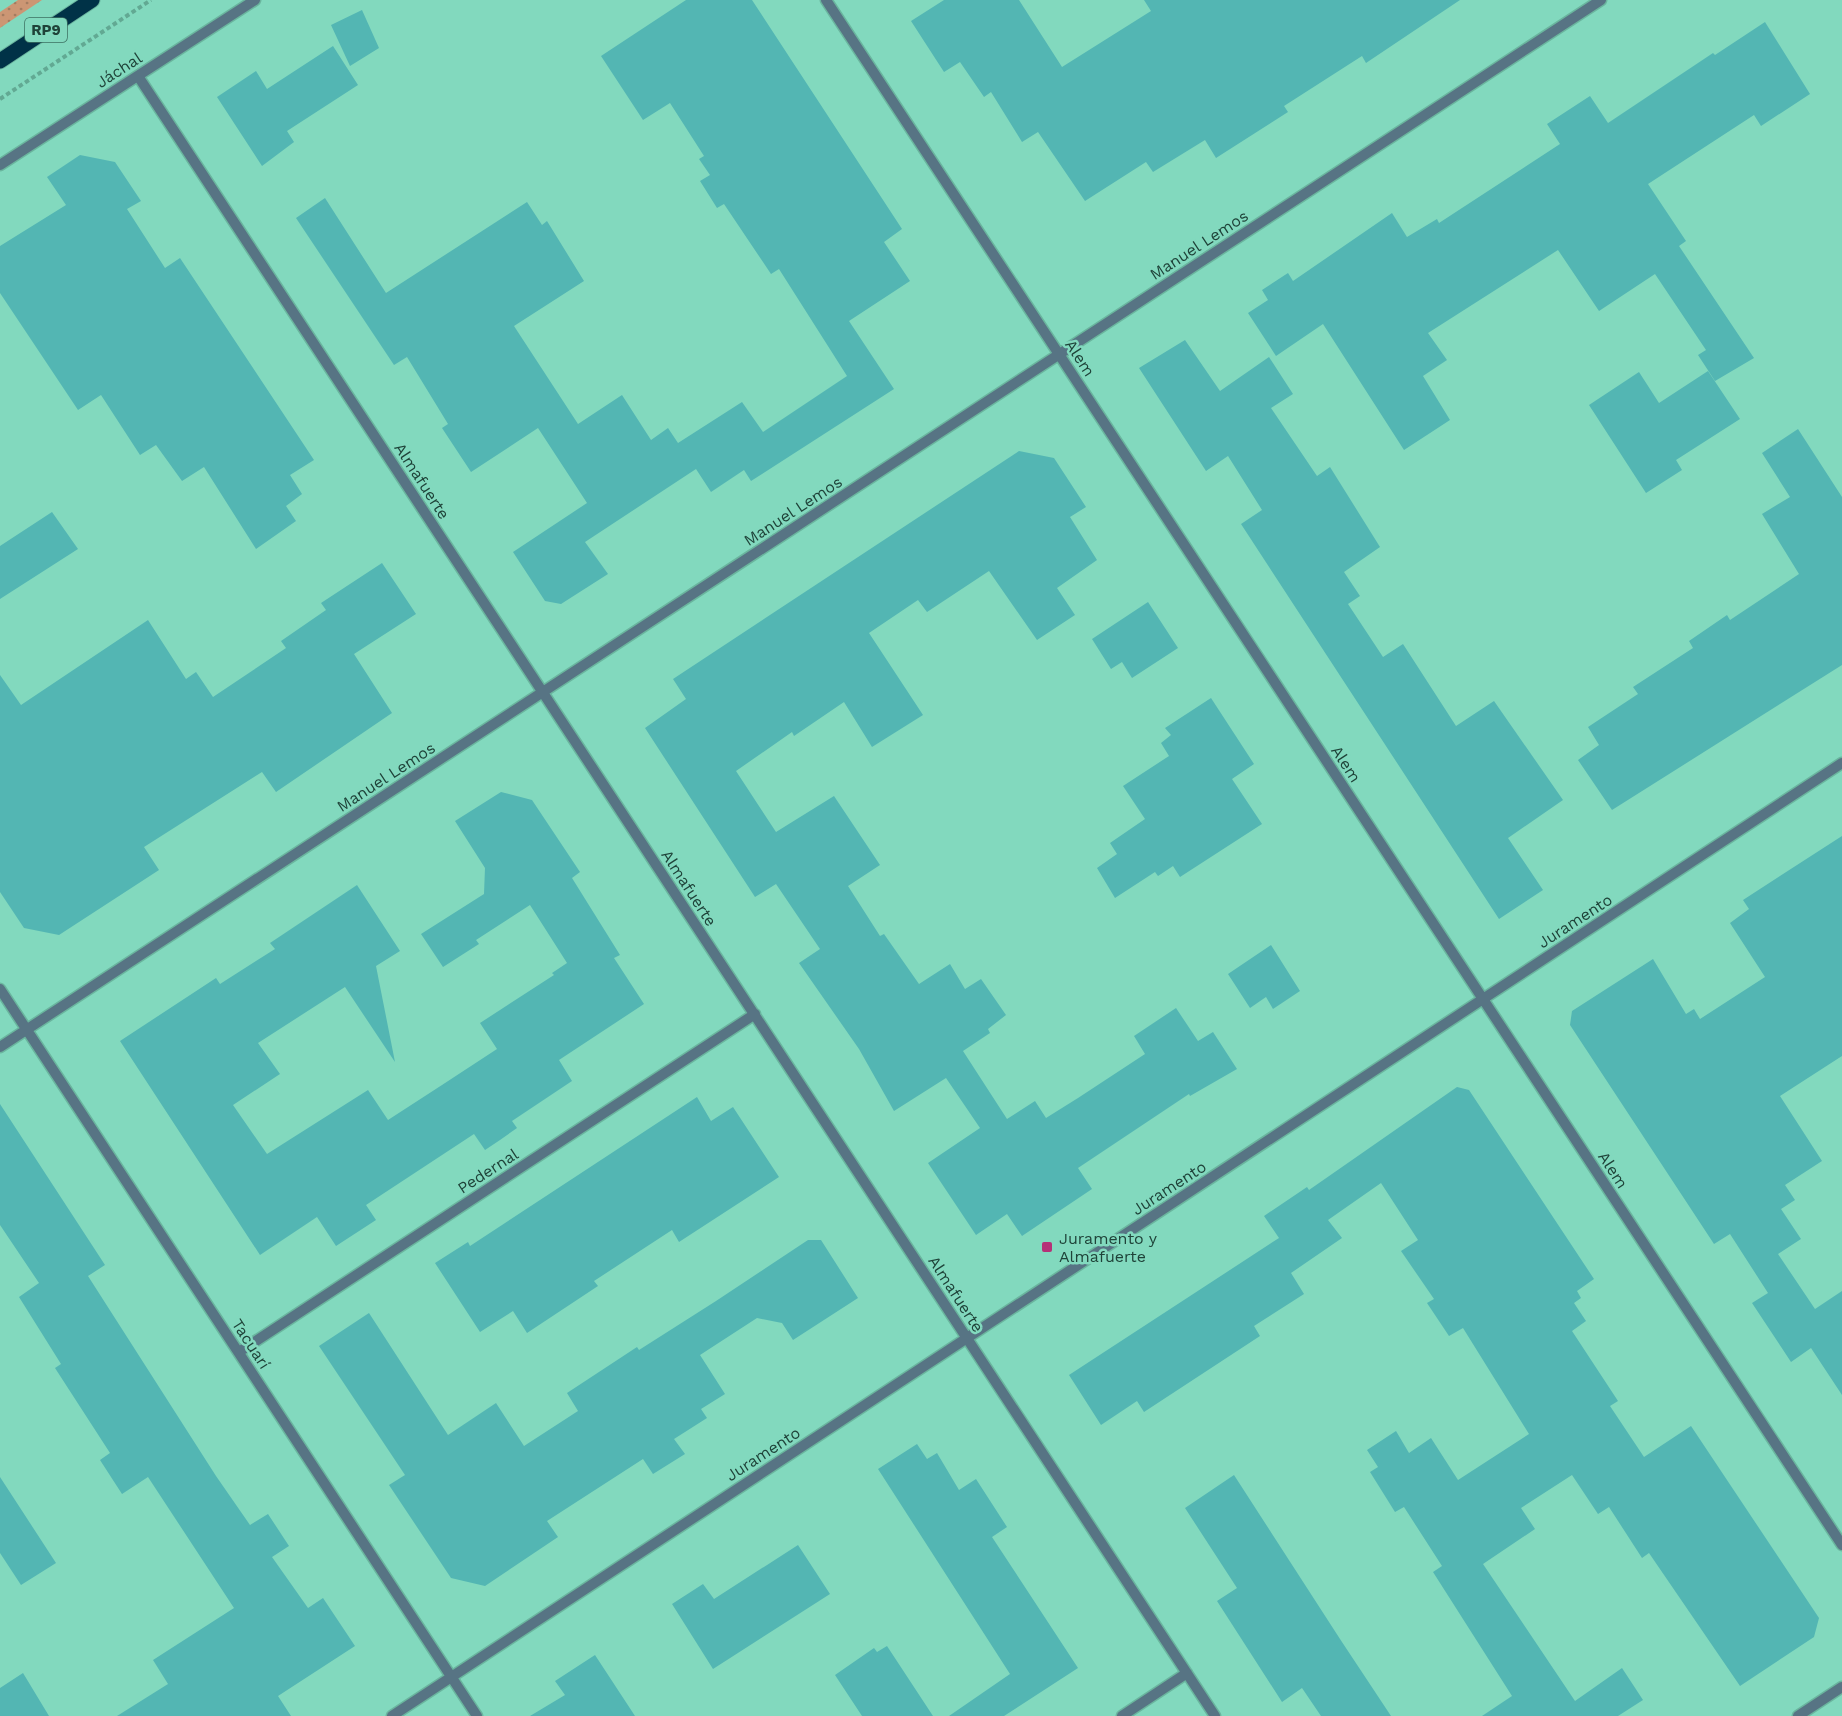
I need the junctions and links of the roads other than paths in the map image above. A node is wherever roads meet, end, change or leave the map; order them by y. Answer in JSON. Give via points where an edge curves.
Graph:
{"nodes":[{"id":1,"x":92,"y":0,"type":"edge"},
{"id":2,"x":255,"y":0,"type":"edge"},
{"id":3,"x":826,"y":0,"type":"edge"},
{"id":4,"x":1601,"y":0,"type":"edge"},
{"id":5,"x":0,"y":61,"type":"edge"},
{"id":6,"x":138,"y":76,"type":"junction"},
{"id":7,"x":0,"y":165,"type":"edge"},
{"id":8,"x":1059,"y":355,"type":"junction"},
{"id":9,"x":543,"y":692,"type":"junction"},
{"id":10,"x":1842,"y":763,"type":"edge"},
{"id":11,"x":0,"y":989,"type":"edge"},
{"id":12,"x":1483,"y":999,"type":"junction"},
{"id":13,"x":755,"y":1014,"type":"junction"},
{"id":14,"x":27,"y":1030,"type":"junction"},
{"id":15,"x":0,"y":1047,"type":"edge"},
{"id":16,"x":967,"y":1338,"type":"junction"},
{"id":17,"x":239,"y":1352,"type":"junction"},
{"id":18,"x":1842,"y":1545,"type":"edge"},
{"id":19,"x":1187,"y":1673,"type":"junction"},
{"id":20,"x":451,"y":1677,"type":"junction"},
{"id":21,"x":1842,"y":1687,"type":"edge"},
{"id":22,"x":392,"y":1716,"type":"edge"},
{"id":23,"x":477,"y":1716,"type":"edge"},
{"id":24,"x":1122,"y":1716,"type":"edge"},
{"id":25,"x":1215,"y":1716,"type":"edge"},
{"id":26,"x":1798,"y":1716,"type":"edge"}],
"edges":[{"from":1,"to":5,"type":"main road","number":"RP9"},
{"from":2,"to":6,"type":"street","name":"Jáchal"},
{"from":3,"to":8,"type":"street","name":"Alem"},
{"from":4,"to":8,"type":"street","name":"Manuel Lemos"},
{"from":6,"to":7,"type":"street","name":"Jáchal"},
{"from":6,"to":9,"type":"street","name":"Almafuerte"},
{"from":8,"to":9,"type":"street","name":"Manuel Lemos"},
{"from":8,"to":12,"type":"street","name":"Alem"},
{"from":9,"to":13,"type":"street","name":"Almafuerte"},
{"from":9,"to":14,"type":"street","name":"Manuel Lemos"},
{"from":10,"to":12,"type":"street","name":"Juramento"},
{"from":11,"to":14,"type":"street","name":"Tacuarí"},
{"from":12,"to":16,"type":"street","name":"Juramento"},
{"from":12,"to":18,"type":"street","name":"Alem"},
{"from":13,"to":16,"type":"street","name":"Almafuerte"},
{"from":13,"to":17,"type":"street","name":"Pedernal"},
{"from":14,"to":15,"type":"street","name":"Manuel Lemos"},
{"from":14,"to":17,"type":"street","name":"Tacuarí"},
{"from":16,"to":19,"type":"street","name":"Almafuerte"},
{"from":16,"to":20,"type":"street","name":"Juramento"},
{"from":17,"to":20,"type":"street","name":"Tacuarí"},
{"from":19,"to":24,"type":"street"},
{"from":19,"to":25,"type":"street","name":"Almafuerte"},
{"from":20,"to":22,"type":"street","name":"Juramento"},
{"from":20,"to":23,"type":"street","name":"Tacuarí"},
{"from":21,"to":26,"type":"street"}]}
